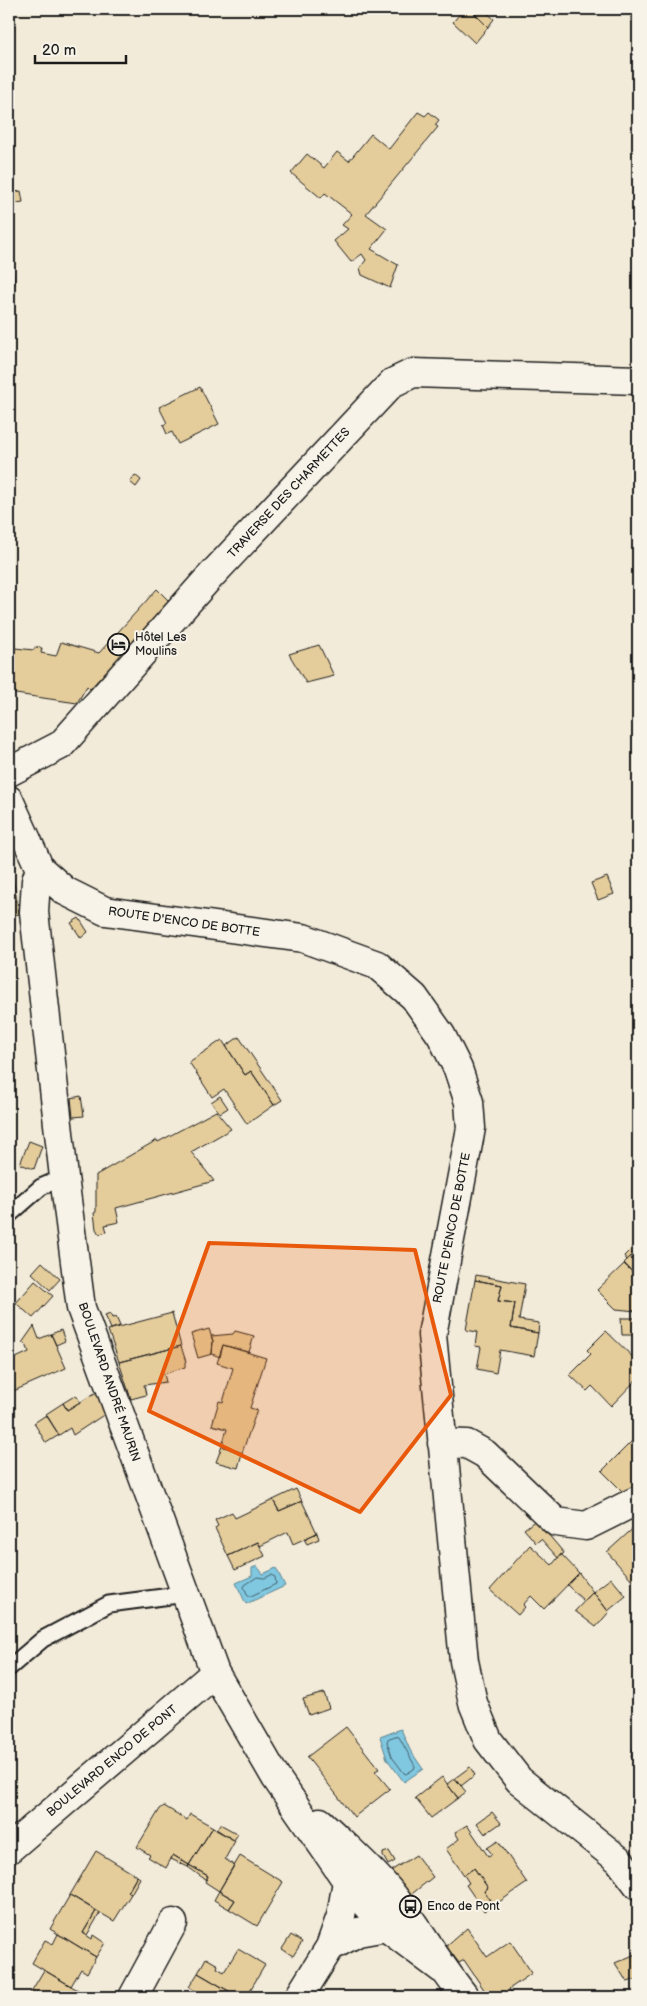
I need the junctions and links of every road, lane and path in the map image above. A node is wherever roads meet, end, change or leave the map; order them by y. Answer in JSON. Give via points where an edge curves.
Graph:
{"nodes":[{"id":1,"x":638,"y":380,"type":"edge"},
{"id":2,"x":9,"y":772,"type":"edge"},
{"id":3,"x":9,"y":800,"type":"edge"},
{"id":4,"x":40,"y":869,"type":"junction"},
{"id":5,"x":64,"y":1177,"type":"junction"},
{"id":6,"x":9,"y":1215,"type":"edge"},
{"id":7,"x":442,"y":1443,"type":"junction"},
{"id":8,"x":638,"y":1500,"type":"edge"},
{"id":9,"x":186,"y":1594,"type":"junction"},
{"id":10,"x":9,"y":1668,"type":"edge"},
{"id":11,"x":215,"y":1673,"type":"junction"},
{"id":12,"x":276,"y":1778,"type":"junction"},
{"id":13,"x":9,"y":1849,"type":"edge"},
{"id":14,"x":372,"y":1871,"type":"junction"},
{"id":15,"x":347,"y":1881,"type":"junction"},
{"id":16,"x":638,"y":1885,"type":"edge"},
{"id":17,"x":392,"y":1895,"type":"junction"},
{"id":18,"x":173,"y":1923,"type":"dead end"},
{"id":19,"x":386,"y":1927,"type":"junction"},
{"id":20,"x":330,"y":1947,"type":"junction"},
{"id":21,"x":442,"y":1969,"type":"junction"},
{"id":22,"x":133,"y":1997,"type":"edge"},
{"id":23,"x":299,"y":1997,"type":"edge"},
{"id":24,"x":465,"y":1997,"type":"edge"}],
"edges":[{"from":1,"to":2,"type":"street","name":"TRAVERSE DES CHARMETTES","via":[[413,373],[392,383],[207,580],[61,745]]},
{"from":3,"to":4,"type":"street","name":"ROUTE D'ENCO DE BOTTE"},
{"from":4,"to":5,"type":"street","name":"BOULEVARD ANDRÉ MAURIN","via":[[34,912]]},
{"from":4,"to":7,"type":"street","name":"ROUTE D'ENCO DE BOTTE","via":[[65,891],[105,911],[302,938],[377,965],[414,997],[441,1036],[458,1069],[469,1102],[471,1128],[432,1335]]},
{"from":5,"to":6,"type":"lane","via":[[41,1186]]},
{"from":5,"to":9,"type":"street","name":"BOULEVARD ANDRÉ MAURIN","via":[[81,1308]]},
{"from":7,"to":8,"type":"street","via":[[467,1444],[485,1454],[556,1522],[586,1526]]},
{"from":7,"to":16,"type":"street","name":"ROUTE D'ENCO DE BOTTE","via":[[464,1661],[473,1703],[488,1740],[519,1780],[619,1860]]},
{"from":9,"to":10,"type":"lane","via":[[110,1604],[43,1638]]},
{"from":9,"to":11,"type":"street","name":"BOULEVARD ANDRÉ MAURIN"},
{"from":11,"to":12,"type":"street","name":"BOULEVARD ANDRÉ MAURIN"},
{"from":11,"to":13,"type":"street","name":"BOULEVARD ENCO DE PONT"},
{"from":12,"to":14,"type":"street","name":"BOULEVARD ANDRÉ MAURIN"},
{"from":12,"to":15,"type":"street","name":"BOULEVARD ANDRÉ MAURIN"},
{"from":14,"to":15,"type":"street"},
{"from":14,"to":17,"type":"street","name":"BOULEVARD ANDRÉ MAURIN"},
{"from":15,"to":19,"type":"street","name":"BOULEVARD ANDRÉ MAURIN"},
{"from":15,"to":20,"type":"street","via":[[341,1916]]},
{"from":17,"to":19,"type":"street"},
{"from":17,"to":21,"type":"street","name":"BOULEVARD ANDRÉ MAURIN"},
{"from":18,"to":22,"type":"street"},
{"from":19,"to":20,"type":"street","via":[[358,1932]]},
{"from":19,"to":21,"type":"street","name":"BOULEVARD ANDRÉ MAURIN"},
{"from":20,"to":23,"type":"street"},
{"from":21,"to":24,"type":"street","name":"BOULEVARD ANDRÉ MAURIN"}]}
